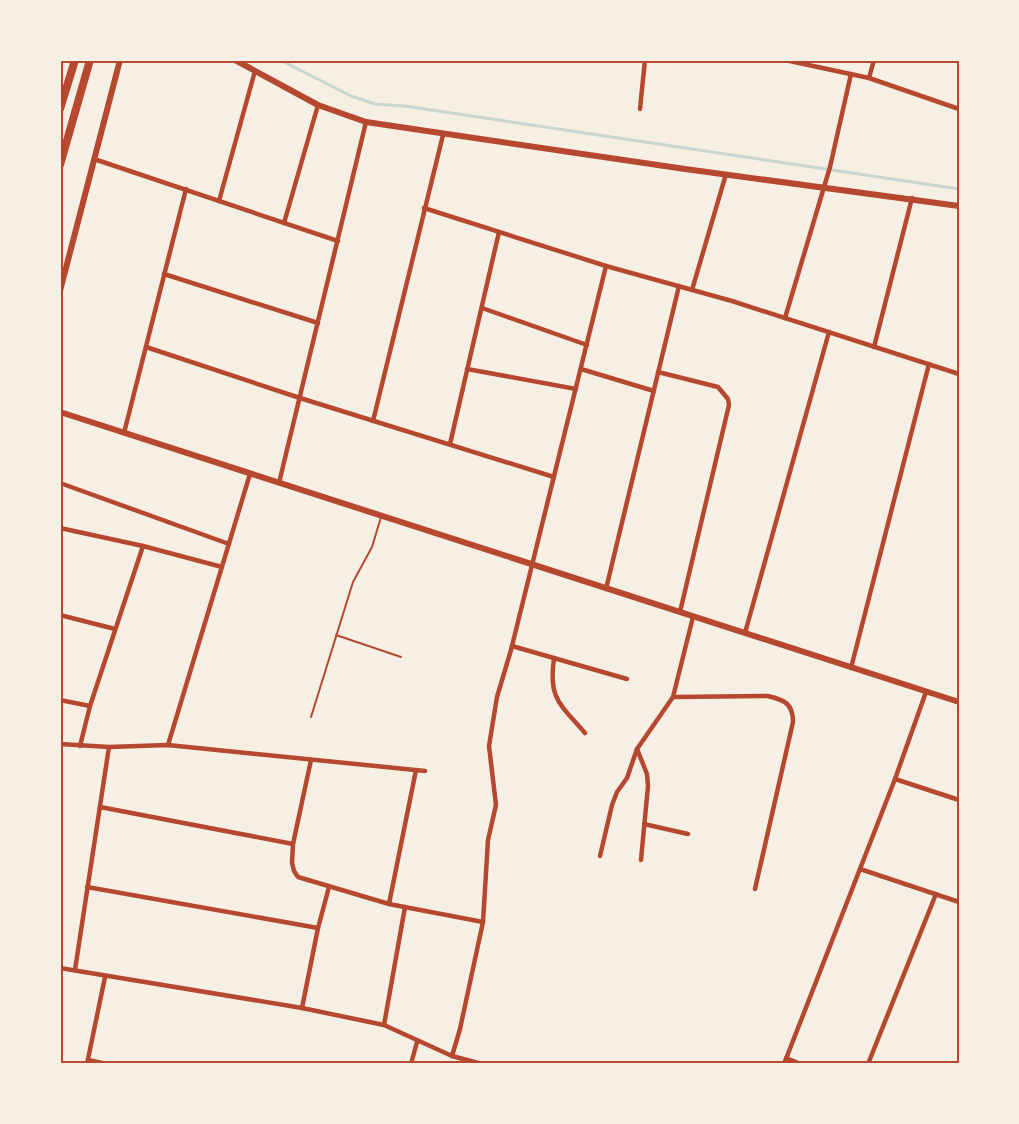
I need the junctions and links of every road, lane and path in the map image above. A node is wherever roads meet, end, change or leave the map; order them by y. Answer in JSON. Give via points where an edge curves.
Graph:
{"nodes":[{"id":1,"x":75,"y":60,"type":"edge"},
{"id":2,"x":90,"y":60,"type":"edge"},
{"id":3,"x":120,"y":60,"type":"edge"},
{"id":4,"x":236,"y":60,"type":"edge"},
{"id":5,"x":645,"y":60,"type":"edge"},
{"id":6,"x":785,"y":60,"type":"edge"},
{"id":7,"x":874,"y":60,"type":"edge"},
{"id":8,"x":255,"y":70,"type":"junction"},
{"id":9,"x":851,"y":74,"type":"junction"},
{"id":10,"x":869,"y":78,"type":"junction"},
{"id":11,"x":318,"y":105,"type":"junction"},
{"id":12,"x":959,"y":108,"type":"edge"},
{"id":13,"x":60,"y":109,"type":"edge"},
{"id":14,"x":640,"y":109,"type":"dead end"},
{"id":15,"x":366,"y":122,"type":"junction"},
{"id":16,"x":443,"y":135,"type":"junction"},
{"id":17,"x":94,"y":159,"type":"junction"},
{"id":18,"x":60,"y":165,"type":"edge"},
{"id":19,"x":726,"y":174,"type":"junction"},
{"id":20,"x":825,"y":184,"type":"junction"},
{"id":21,"x":186,"y":189,"type":"junction"},
{"id":22,"x":912,"y":198,"type":"junction"},
{"id":23,"x":219,"y":201,"type":"junction"},
{"id":24,"x":959,"y":206,"type":"edge"},
{"id":25,"x":424,"y":208,"type":"junction"},
{"id":26,"x":284,"y":223,"type":"junction"},
{"id":27,"x":499,"y":232,"type":"junction"},
{"id":28,"x":338,"y":241,"type":"junction"},
{"id":29,"x":606,"y":266,"type":"junction"},
{"id":30,"x":164,"y":274,"type":"junction"},
{"id":31,"x":679,"y":286,"type":"junction"},
{"id":32,"x":692,"y":290,"type":"junction"},
{"id":33,"x":60,"y":291,"type":"edge"},
{"id":34,"x":482,"y":308,"type":"junction"},
{"id":35,"x":785,"y":318,"type":"junction"},
{"id":36,"x":318,"y":323,"type":"junction"},
{"id":37,"x":829,"y":332,"type":"junction"},
{"id":38,"x":587,"y":345,"type":"junction"},
{"id":39,"x":146,"y":347,"type":"junction"},
{"id":40,"x":874,"y":347,"type":"junction"},
{"id":41,"x":929,"y":364,"type":"junction"},
{"id":42,"x":467,"y":369,"type":"junction"},
{"id":43,"x":581,"y":369,"type":"junction"},
{"id":44,"x":658,"y":372,"type":"junction"},
{"id":45,"x":959,"y":374,"type":"edge"},
{"id":46,"x":576,"y":389,"type":"junction"},
{"id":47,"x":654,"y":391,"type":"junction"},
{"id":48,"x":300,"y":398,"type":"junction"},
{"id":49,"x":60,"y":412,"type":"edge"},
{"id":50,"x":373,"y":420,"type":"junction"},
{"id":51,"x":124,"y":433,"type":"junction"},
{"id":52,"x":450,"y":444,"type":"junction"},
{"id":53,"x":250,"y":474,"type":"junction"},
{"id":54,"x":554,"y":477,"type":"junction"},
{"id":55,"x":60,"y":483,"type":"edge"},
{"id":56,"x":279,"y":483,"type":"junction"},
{"id":57,"x":381,"y":516,"type":"junction"},
{"id":58,"x":60,"y":528,"type":"edge"},
{"id":59,"x":229,"y":544,"type":"junction"},
{"id":60,"x":143,"y":546,"type":"junction"},
{"id":61,"x":531,"y":564,"type":"junction"},
{"id":62,"x":222,"y":567,"type":"junction"},
{"id":63,"x":606,"y":589,"type":"junction"},
{"id":64,"x":680,"y":612,"type":"junction"},
{"id":65,"x":60,"y":615,"type":"edge"},
{"id":66,"x":693,"y":617,"type":"junction"},
{"id":67,"x":115,"y":629,"type":"junction"},
{"id":68,"x":745,"y":633,"type":"junction"},
{"id":69,"x":336,"y":635,"type":"junction"},
{"id":70,"x":512,"y":646,"type":"junction"},
{"id":71,"x":401,"y":657,"type":"dead end"},
{"id":72,"x":554,"y":658,"type":"junction"},
{"id":73,"x":851,"y":668,"type":"junction"},
{"id":74,"x":627,"y":679,"type":"dead end"},
{"id":75,"x":926,"y":692,"type":"junction"},
{"id":76,"x":673,"y":697,"type":"junction"},
{"id":77,"x":60,"y":699,"type":"edge"},
{"id":78,"x":959,"y":702,"type":"edge"},
{"id":79,"x":90,"y":706,"type":"junction"},
{"id":80,"x":310,"y":717,"type":"dead end"},
{"id":81,"x":585,"y":733,"type":"dead end"},
{"id":82,"x":60,"y":744,"type":"edge"},
{"id":83,"x":168,"y":745,"type":"junction"},
{"id":84,"x":80,"y":746,"type":"junction"},
{"id":85,"x":109,"y":747,"type":"junction"},
{"id":86,"x":636,"y":748,"type":"junction"},
{"id":87,"x":310,"y":760,"type":"junction"},
{"id":88,"x":416,"y":770,"type":"junction"},
{"id":89,"x":425,"y":771,"type":"dead end"},
{"id":90,"x":895,"y":778,"type":"junction"},
{"id":91,"x":959,"y":800,"type":"edge"},
{"id":92,"x":100,"y":807,"type":"junction"},
{"id":93,"x":644,"y":824,"type":"junction"},
{"id":94,"x":688,"y":834,"type":"dead end"},
{"id":95,"x":293,"y":844,"type":"junction"},
{"id":96,"x":600,"y":856,"type":"dead end"},
{"id":97,"x":641,"y":860,"type":"dead end"},
{"id":98,"x":860,"y":869,"type":"junction"},
{"id":99,"x":87,"y":887,"type":"junction"},
{"id":100,"x":329,"y":887,"type":"junction"},
{"id":101,"x":755,"y":889,"type":"dead end"},
{"id":102,"x":936,"y":894,"type":"junction"},
{"id":103,"x":959,"y":902,"type":"edge"},
{"id":104,"x":389,"y":904,"type":"junction"},
{"id":105,"x":405,"y":907,"type":"junction"},
{"id":106,"x":483,"y":922,"type":"junction"},
{"id":107,"x":318,"y":928,"type":"junction"},
{"id":108,"x":60,"y":968,"type":"edge"},
{"id":109,"x":75,"y":970,"type":"junction"},
{"id":110,"x":105,"y":977,"type":"junction"},
{"id":111,"x":302,"y":1008,"type":"junction"},
{"id":112,"x":384,"y":1025,"type":"junction"},
{"id":113,"x":417,"y":1042,"type":"junction"},
{"id":114,"x":452,"y":1056,"type":"junction"},
{"id":115,"x":786,"y":1058,"type":"junction"},
{"id":116,"x":88,"y":1062,"type":"edge"},
{"id":117,"x":107,"y":1064,"type":"edge"},
{"id":118,"x":411,"y":1064,"type":"edge"},
{"id":119,"x":482,"y":1064,"type":"edge"},
{"id":120,"x":784,"y":1064,"type":"edge"},
{"id":121,"x":801,"y":1064,"type":"edge"},
{"id":122,"x":868,"y":1064,"type":"edge"}],
"edges":[{"from":1,"to":13,"type":"main road"},
{"from":2,"to":18,"type":"main road"},
{"from":3,"to":17,"type":"street"},
{"from":4,"to":8,"type":"street"},
{"from":5,"to":14,"type":"street"},
{"from":6,"to":9,"type":"street"},
{"from":7,"to":10,"type":"street"},
{"from":8,"to":11,"type":"street"},
{"from":8,"to":23,"type":"street"},
{"from":9,"to":10,"type":"street"},
{"from":9,"to":20,"type":"street"},
{"from":10,"to":12,"type":"street"},
{"from":11,"to":15,"type":"street"},
{"from":11,"to":26,"type":"street"},
{"from":15,"to":16,"type":"street"},
{"from":15,"to":28,"type":"street"},
{"from":16,"to":19,"type":"street"},
{"from":16,"to":25,"type":"street"},
{"from":17,"to":21,"type":"street"},
{"from":17,"to":33,"type":"street"},
{"from":19,"to":20,"type":"street"},
{"from":19,"to":32,"type":"street"},
{"from":20,"to":22,"type":"street"},
{"from":20,"to":35,"type":"street"},
{"from":21,"to":23,"type":"street"},
{"from":21,"to":30,"type":"street"},
{"from":22,"to":24,"type":"street"},
{"from":22,"to":40,"type":"street"},
{"from":23,"to":26,"type":"street"},
{"from":25,"to":27,"type":"street"},
{"from":25,"to":50,"type":"street"},
{"from":26,"to":28,"type":"street"},
{"from":27,"to":29,"type":"street"},
{"from":27,"to":34,"type":"street"},
{"from":28,"to":36,"type":"street"},
{"from":29,"to":31,"type":"street"},
{"from":29,"to":38,"type":"street"},
{"from":30,"to":36,"type":"street"},
{"from":30,"to":39,"type":"street"},
{"from":31,"to":32,"type":"street"},
{"from":31,"to":44,"type":"street"},
{"from":32,"to":35,"type":"street"},
{"from":34,"to":38,"type":"street"},
{"from":34,"to":42,"type":"street"},
{"from":35,"to":37,"type":"street"},
{"from":36,"to":48,"type":"street"},
{"from":37,"to":40,"type":"street"},
{"from":37,"to":68,"type":"street"},
{"from":38,"to":43,"type":"street"},
{"from":39,"to":48,"type":"street"},
{"from":39,"to":51,"type":"street"},
{"from":40,"to":41,"type":"street"},
{"from":41,"to":45,"type":"street"},
{"from":41,"to":73,"type":"street"},
{"from":42,"to":46,"type":"street"},
{"from":42,"to":52,"type":"street"},
{"from":43,"to":46,"type":"street"},
{"from":43,"to":47,"type":"street"},
{"from":44,"to":47,"type":"street"},
{"from":44,"to":64,"type":"street","via":[[718,387],[729,405]]},
{"from":46,"to":54,"type":"street"},
{"from":47,"to":63,"type":"street"},
{"from":48,"to":50,"type":"street"},
{"from":48,"to":56,"type":"street"},
{"from":49,"to":51,"type":"street"},
{"from":50,"to":52,"type":"street"},
{"from":51,"to":53,"type":"street"},
{"from":52,"to":54,"type":"street"},
{"from":53,"to":56,"type":"street"},
{"from":53,"to":59,"type":"street"},
{"from":54,"to":61,"type":"street"},
{"from":55,"to":59,"type":"street"},
{"from":56,"to":57,"type":"street"},
{"from":57,"to":61,"type":"street"},
{"from":57,"to":69,"type":"lane"},
{"from":58,"to":60,"type":"street"},
{"from":59,"to":62,"type":"street"},
{"from":60,"to":62,"type":"street"},
{"from":60,"to":67,"type":"street"},
{"from":61,"to":63,"type":"street"},
{"from":61,"to":70,"type":"street"},
{"from":62,"to":83,"type":"street"},
{"from":63,"to":64,"type":"street"},
{"from":64,"to":66,"type":"street"},
{"from":65,"to":67,"type":"street"},
{"from":66,"to":68,"type":"street"},
{"from":66,"to":76,"type":"street"},
{"from":67,"to":79,"type":"street"},
{"from":68,"to":73,"type":"street"},
{"from":69,"to":71,"type":"lane"},
{"from":69,"to":80,"type":"lane"},
{"from":70,"to":72,"type":"street"},
{"from":70,"to":106,"type":"street","via":[[497,697],[489,746],[496,805],[488,840]]},
{"from":72,"to":74,"type":"street"},
{"from":72,"to":81,"type":"street","via":[[551,680],[556,700]]},
{"from":73,"to":75,"type":"street"},
{"from":75,"to":78,"type":"street"},
{"from":75,"to":90,"type":"street"},
{"from":76,"to":86,"type":"street"},
{"from":76,"to":101,"type":"street","via":[[768,696],[781,699],[793,712]]},
{"from":77,"to":79,"type":"street"},
{"from":79,"to":84,"type":"street"},
{"from":82,"to":84,"type":"street"},
{"from":83,"to":85,"type":"street"},
{"from":83,"to":87,"type":"street"},
{"from":84,"to":85,"type":"street"},
{"from":85,"to":92,"type":"street"},
{"from":86,"to":93,"type":"street","via":[[647,774]]},
{"from":86,"to":96,"type":"street","via":[[627,778],[612,805]]},
{"from":87,"to":88,"type":"street"},
{"from":87,"to":95,"type":"street"},
{"from":88,"to":89,"type":"street"},
{"from":88,"to":104,"type":"street"},
{"from":90,"to":91,"type":"street"},
{"from":90,"to":98,"type":"street"},
{"from":92,"to":95,"type":"street"},
{"from":92,"to":99,"type":"street"},
{"from":93,"to":94,"type":"street"},
{"from":93,"to":97,"type":"street"},
{"from":95,"to":100,"type":"street","via":[[292,862],[298,877]]},
{"from":98,"to":102,"type":"street"},
{"from":98,"to":115,"type":"street"},
{"from":99,"to":107,"type":"street"},
{"from":99,"to":109,"type":"street"},
{"from":100,"to":104,"type":"street"},
{"from":100,"to":107,"type":"street"},
{"from":102,"to":103,"type":"street"},
{"from":102,"to":122,"type":"street"},
{"from":104,"to":105,"type":"street"},
{"from":105,"to":106,"type":"street"},
{"from":105,"to":112,"type":"street"},
{"from":106,"to":114,"type":"street"},
{"from":107,"to":111,"type":"street"},
{"from":108,"to":109,"type":"street"},
{"from":109,"to":110,"type":"street"},
{"from":110,"to":111,"type":"street"},
{"from":110,"to":116,"type":"street"},
{"from":111,"to":112,"type":"street"},
{"from":112,"to":113,"type":"street"},
{"from":113,"to":114,"type":"street"},
{"from":113,"to":118,"type":"street"},
{"from":114,"to":119,"type":"street"},
{"from":115,"to":120,"type":"street"},
{"from":115,"to":121,"type":"street"},
{"from":116,"to":117,"type":"street"}]}
